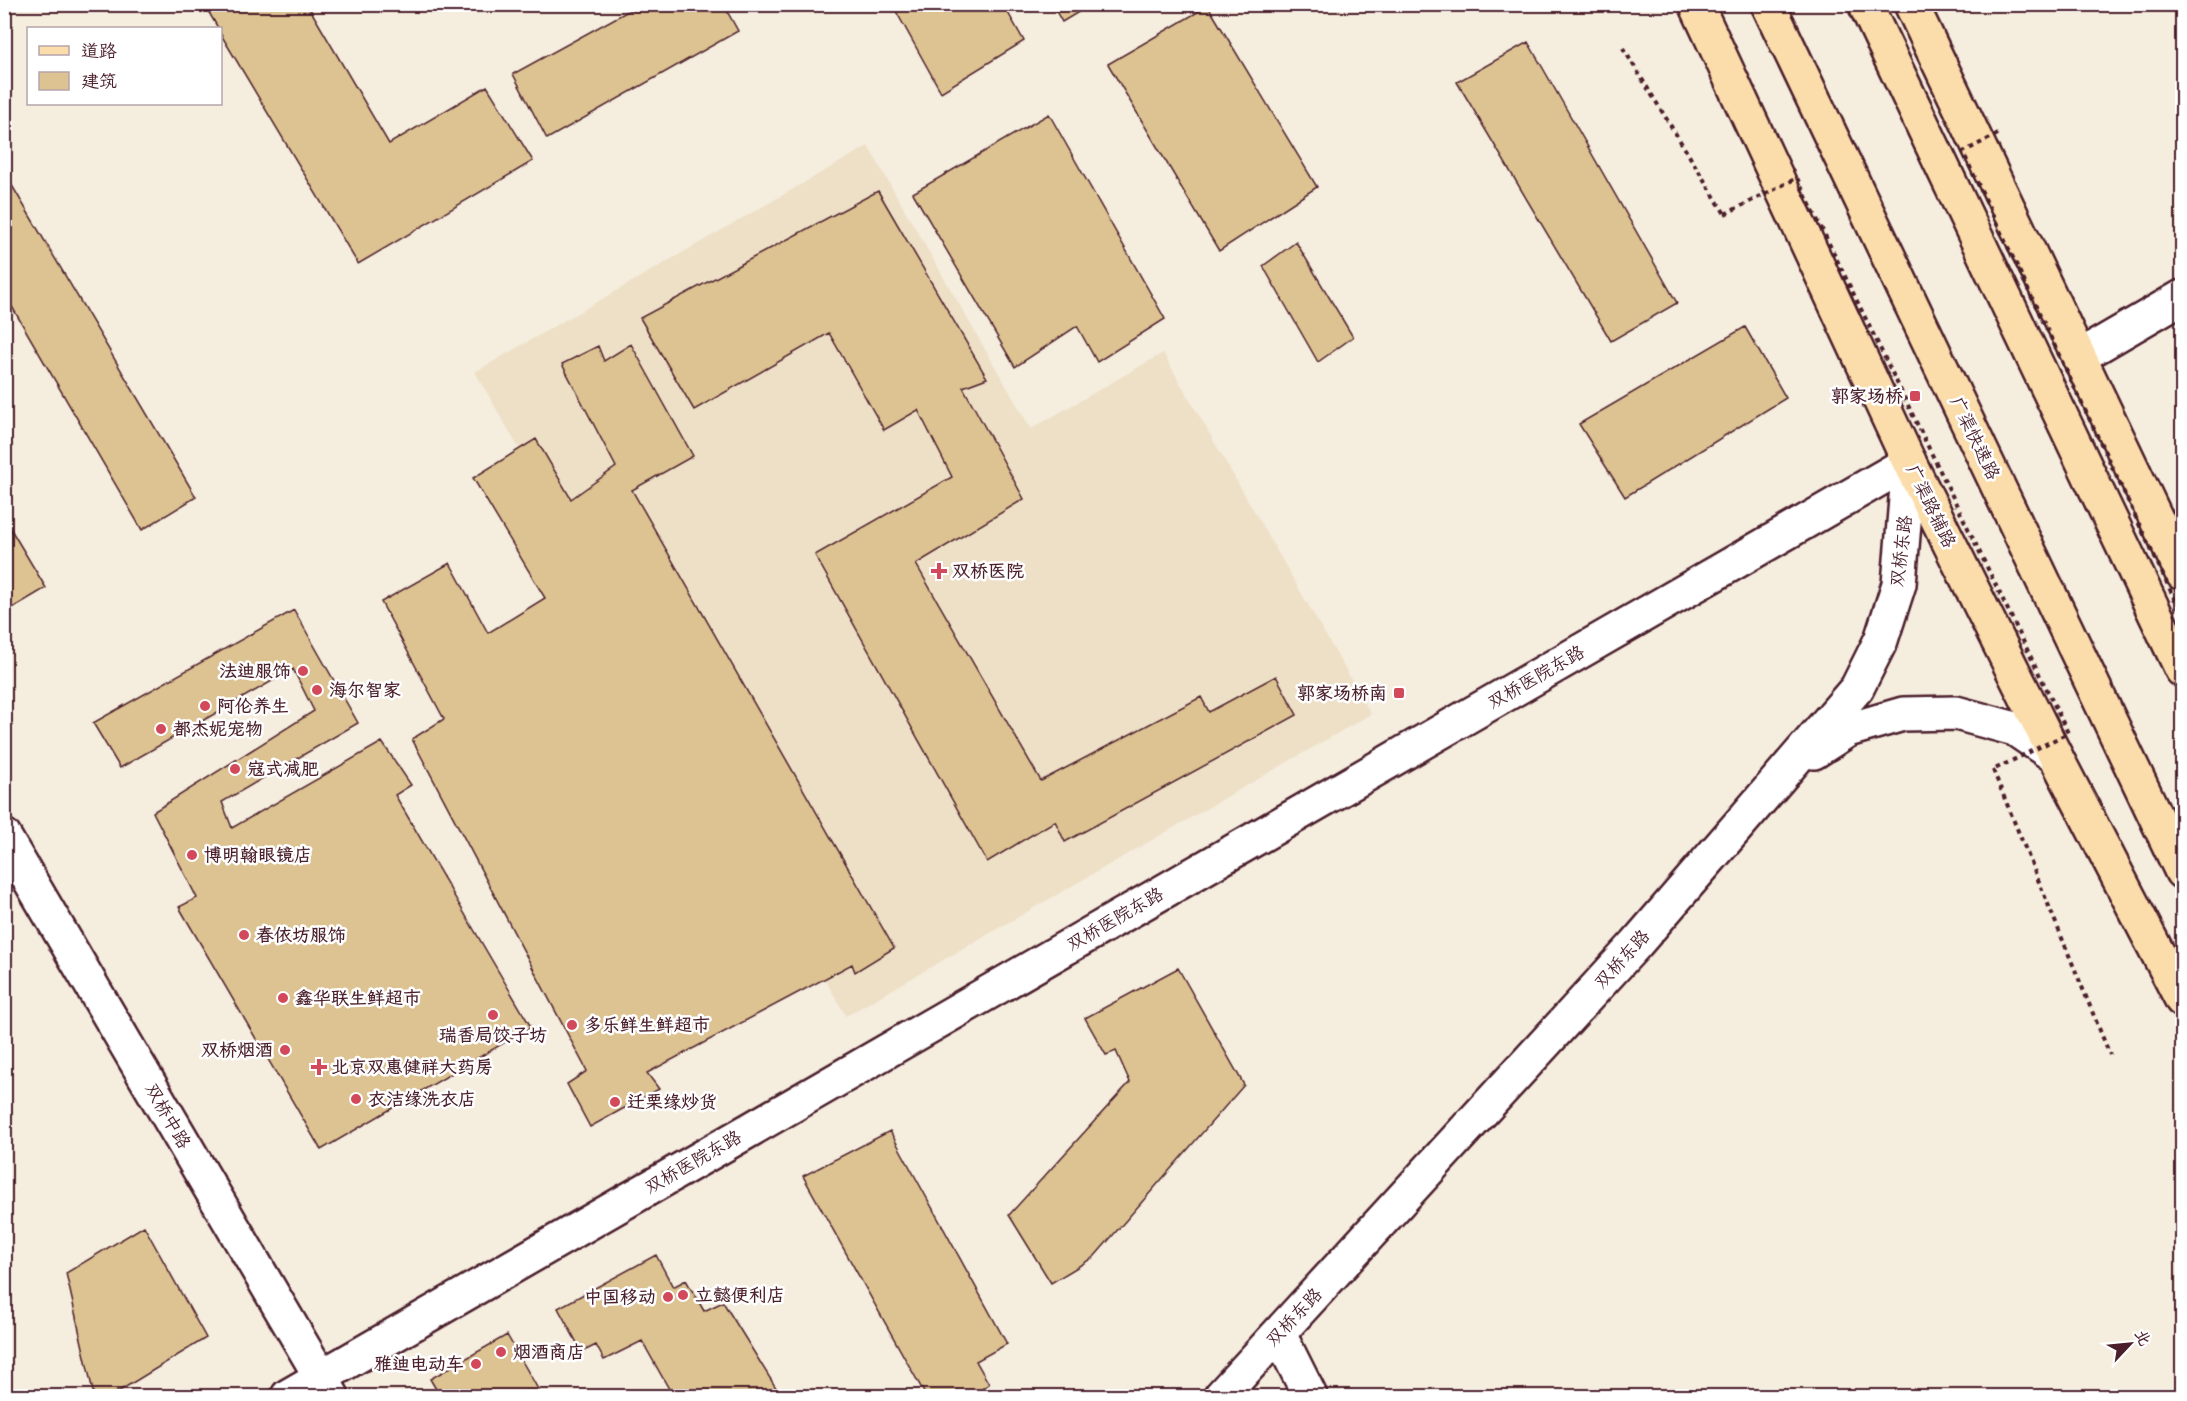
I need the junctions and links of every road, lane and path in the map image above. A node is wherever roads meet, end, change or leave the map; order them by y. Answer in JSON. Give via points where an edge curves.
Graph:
{"nodes":[{"id":1,"x":1696,"y":4,"type":"edge"},
{"id":2,"x":1768,"y":4,"type":"edge"},
{"id":3,"x":1865,"y":4,"type":"edge"},
{"id":4,"x":1911,"y":4,"type":"edge"},
{"id":5,"x":1623,"y":48,"type":"dead end"},
{"id":6,"x":1998,"y":134,"type":"dead end"},
{"id":7,"x":2182,"y":297,"type":"edge"},
{"id":8,"x":2079,"y":357,"type":"junction"},
{"id":9,"x":1909,"y":462,"type":"junction"},
{"id":10,"x":2182,"y":573,"type":"edge"},
{"id":11,"x":2182,"y":615,"type":"edge"},
{"id":12,"x":2182,"y":670,"type":"edge"},
{"id":13,"x":2056,"y":758,"type":"junction"},
{"id":14,"x":1790,"y":768,"type":"junction"},
{"id":15,"x":4,"y":836,"type":"edge"},
{"id":16,"x":2182,"y":872,"type":"edge"},
{"id":17,"x":2182,"y":1000,"type":"edge"},
{"id":18,"x":2110,"y":1055,"type":"dead end"},
{"id":19,"x":1279,"y":1334,"type":"junction"},
{"id":20,"x":326,"y":1387,"type":"edge"},
{"id":21,"x":288,"y":1396,"type":"edge"},
{"id":22,"x":1221,"y":1396,"type":"edge"},
{"id":23,"x":1310,"y":1396,"type":"edge"}],
"edges":[{"from":1,"to":9,"type":"main road","name":"广渠路辅路"},
{"from":2,"to":16,"type":"main road","name":"广渠快速路"},
{"from":3,"to":12,"type":"main road"},
{"from":4,"to":8,"type":"main road"},
{"from":5,"to":18,"type":"path","bridge":true,"via":[[1725,214],[1797,178],[2068,733],[1993,770]]},
{"from":6,"to":11,"type":"path","bridge":true,"via":[[1963,152]]},
{"from":7,"to":8,"type":"street"},
{"from":8,"to":10,"type":"main road"},
{"from":9,"to":13,"type":"main road","name":"广渠路辅路"},
{"from":9,"to":14,"type":"street","name":"双桥东路","via":[[1899,584],[1881,640],[1857,688]]},
{"from":9,"to":20,"type":"street","name":"双桥医院东路"},
{"from":13,"to":14,"type":"street","via":[[2015,729],[1956,713],[1903,714],[1848,730]]},
{"from":13,"to":17,"type":"main road","name":"广渠路辅路"},
{"from":14,"to":19,"type":"street","name":"双桥东路","via":[[1636,945]]},
{"from":15,"to":20,"type":"street","name":"双桥中路"},
{"from":19,"to":22,"type":"street","name":"双桥东路"},
{"from":19,"to":23,"type":"street"},
{"from":20,"to":21,"type":"street","name":"双桥医院东路"}]}
